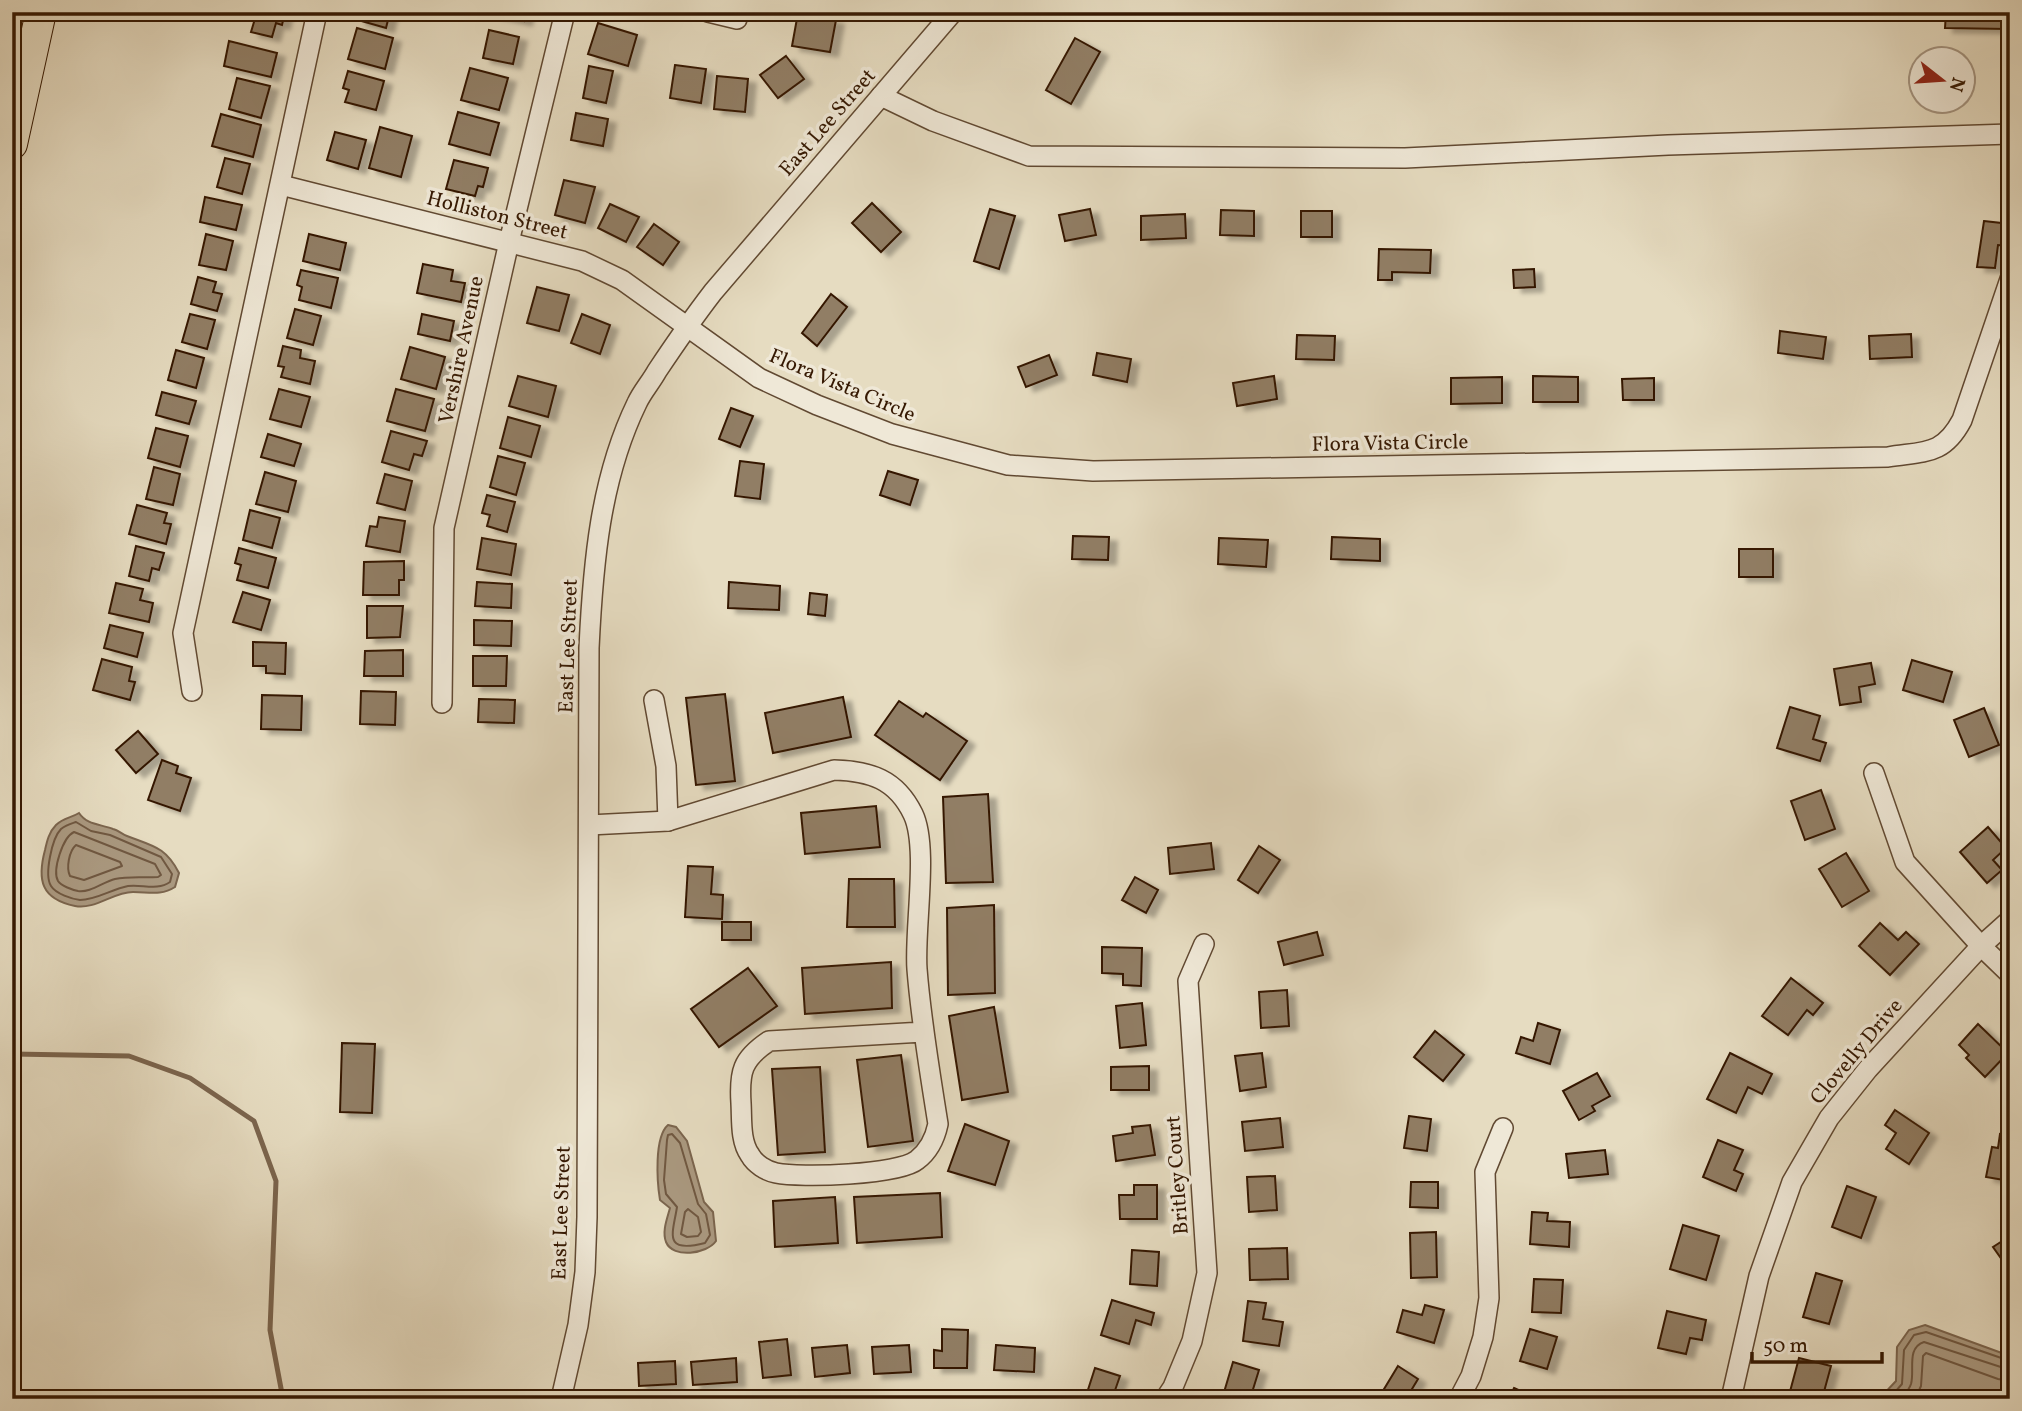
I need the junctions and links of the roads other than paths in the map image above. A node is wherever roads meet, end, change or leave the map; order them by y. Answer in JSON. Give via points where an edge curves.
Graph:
{"nodes":[{"id":1,"x":41,"y":12,"type":"edge"},
{"id":2,"x":317,"y":12,"type":"edge"},
{"id":3,"x":565,"y":12,"type":"edge"},
{"id":4,"x":708,"y":12,"type":"edge"},
{"id":5,"x":953,"y":12,"type":"edge"},
{"id":6,"x":737,"y":19,"type":"dead end"},
{"id":7,"x":881,"y":96,"type":"junction"},
{"id":8,"x":2010,"y":134,"type":"edge"},
{"id":9,"x":12,"y":144,"type":"edge"},
{"id":10,"x":281,"y":186,"type":"junction"},
{"id":11,"x":509,"y":242,"type":"junction"},
{"id":12,"x":2010,"y":279,"type":"edge"},
{"id":13,"x":687,"y":326,"type":"junction"},
{"id":14,"x":192,"y":691,"type":"dead end"},
{"id":15,"x":654,"y":700,"type":"dead end"},
{"id":16,"x":442,"y":703,"type":"dead end"},
{"id":17,"x":1874,"y":773,"type":"dead end"},
{"id":18,"x":668,"y":821,"type":"junction"},
{"id":19,"x":589,"y":825,"type":"junction"},
{"id":20,"x":2010,"y":920,"type":"edge"},
{"id":21,"x":1204,"y":944,"type":"dead end"},
{"id":22,"x":1982,"y":946,"type":"junction"},
{"id":23,"x":2010,"y":974,"type":"edge"},
{"id":24,"x":923,"y":1032,"type":"junction"},
{"id":25,"x":1503,"y":1128,"type":"dead end"},
{"id":26,"x":561,"y":1399,"type":"edge"},
{"id":27,"x":1165,"y":1399,"type":"edge"},
{"id":28,"x":1459,"y":1399,"type":"edge"},
{"id":29,"x":1731,"y":1399,"type":"edge"}],
"edges":[{"from":1,"to":9,"type":"highway"},
{"from":2,"to":10,"type":"street"},
{"from":3,"to":11,"type":"street","name":"Vershire Avenue"},
{"from":4,"to":6,"type":"street"},
{"from":5,"to":7,"type":"street","name":"East Lee Street"},
{"from":7,"to":8,"type":"street","via":[[933,121],[1029,156],[1405,158]]},
{"from":7,"to":13,"type":"street","name":"East Lee Street"},
{"from":10,"to":11,"type":"street","name":"Holliston Street"},
{"from":10,"to":14,"type":"street","via":[[183,633]]},
{"from":11,"to":13,"type":"street","name":"Holliston Street","via":[[600,269]]},
{"from":11,"to":16,"type":"street","name":"Vershire Avenue","via":[[444,528]]},
{"from":12,"to":13,"type":"street","name":"Flora Vista Circle","via":[[1955,434],[1939,448],[1888,457],[1093,471],[1007,465],[892,434],[817,405],[759,378]]},
{"from":13,"to":19,"type":"street","name":"East Lee Street","via":[[638,401],[616,454],[600,516],[589,648]]},
{"from":15,"to":18,"type":"street","via":[[666,765]]},
{"from":17,"to":22,"type":"street","via":[[1905,862]]},
{"from":18,"to":19,"type":"street"},
{"from":18,"to":24,"type":"street","via":[[834,770],[882,778],[902,796],[914,816],[920,840],[917,966]]},
{"from":19,"to":26,"type":"street","name":"East Lee Street","via":[[585,1272]]},
{"from":20,"to":22,"type":"street","name":"Clovelly Drive"},
{"from":21,"to":27,"type":"street","name":"Britley Court","via":[[1188,981],[1207,1273],[1192,1341]]},
{"from":22,"to":23,"type":"street"},
{"from":22,"to":29,"type":"street","name":"Clovelly Drive","via":[[1868,1069],[1829,1118],[1792,1182],[1759,1276]]},
{"from":24,"to":24,"type":"street","via":[[938,1124],[935,1137],[917,1161],[878,1171],[791,1175],[773,1173],[749,1155],[743,1139],[739,1081],[754,1051],[769,1041]]},
{"from":25,"to":28,"type":"street","via":[[1485,1172],[1489,1298],[1479,1350]]}]}
